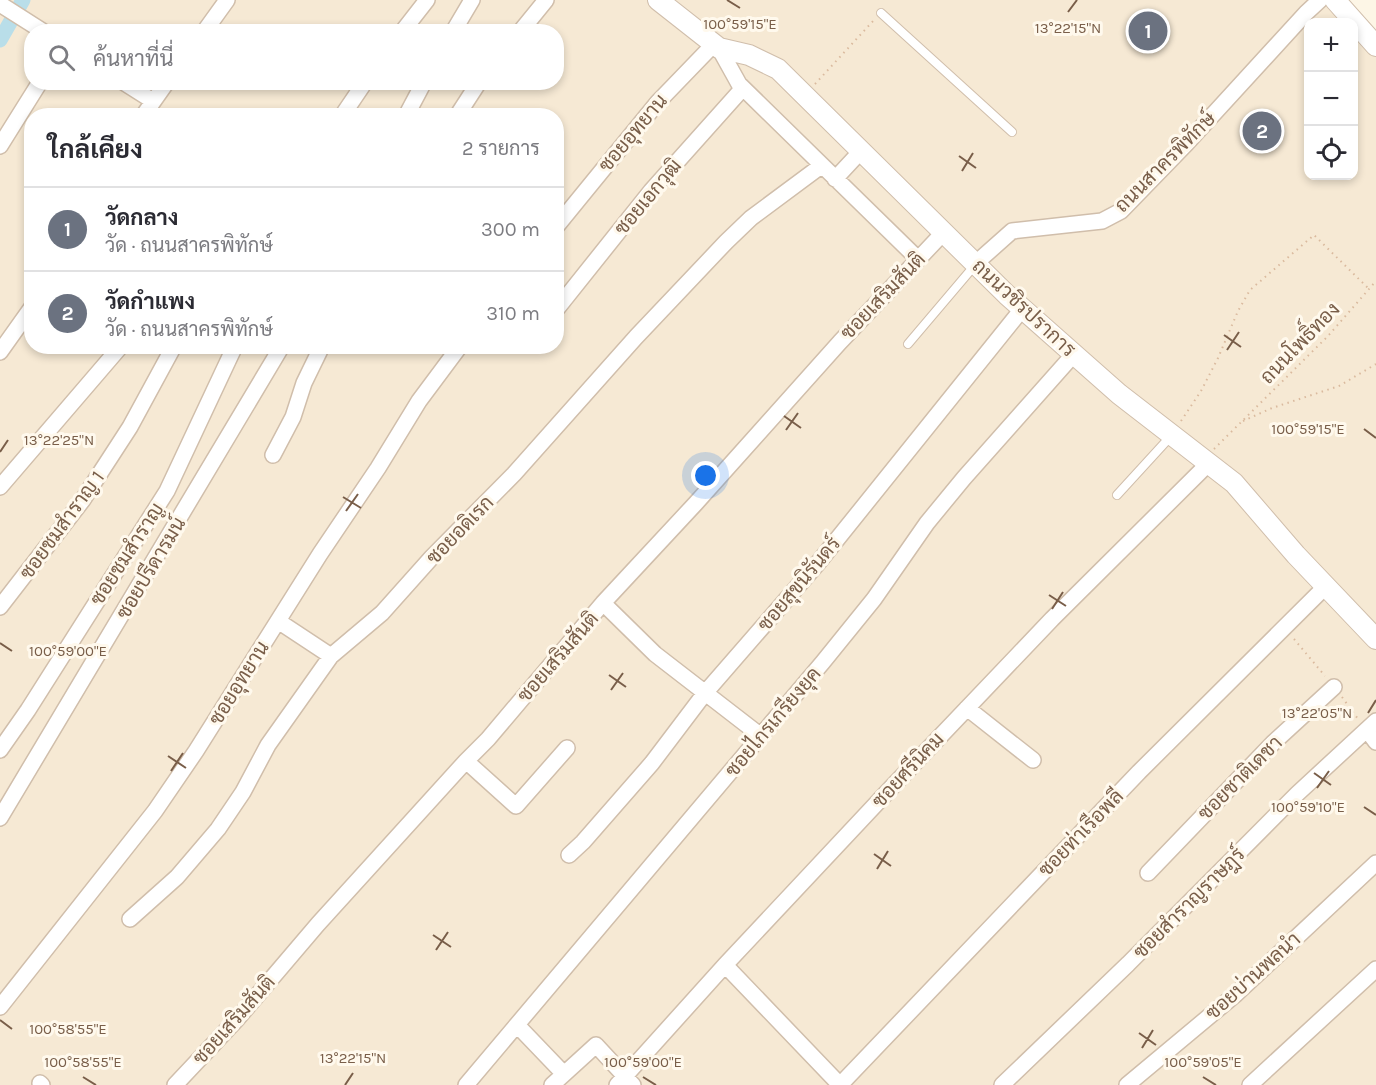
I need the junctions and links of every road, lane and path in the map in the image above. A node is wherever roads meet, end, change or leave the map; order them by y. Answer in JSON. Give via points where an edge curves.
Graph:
{"nodes":[{"id":1,"x":227,"y":0,"type":"edge"},
{"id":2,"x":427,"y":0,"type":"edge"},
{"id":3,"x":472,"y":0,"type":"edge"},
{"id":4,"x":546,"y":0,"type":"edge"},
{"id":5,"x":658,"y":0,"type":"edge"},
{"id":6,"x":1320,"y":0,"type":"edge"},
{"id":7,"x":1335,"y":0,"type":"edge"},
{"id":8,"x":0,"y":4,"type":"edge"},
{"id":9,"x":881,"y":13,"type":"joint"},
{"id":10,"x":32,"y":24,"type":"edge"},
{"id":11,"x":210,"y":24,"type":"edge"},
{"id":12,"x":408,"y":24,"type":"edge"},
{"id":13,"x":458,"y":24,"type":"edge"},
{"id":14,"x":526,"y":24,"type":"edge"},
{"id":15,"x":716,"y":46,"type":"junction"},
{"id":16,"x":1376,"y":46,"type":"edge"},
{"id":17,"x":743,"y":88,"type":"junction"},
{"id":18,"x":35,"y":90,"type":"edge"},
{"id":19,"x":136,"y":90,"type":"edge"},
{"id":20,"x":161,"y":90,"type":"edge"},
{"id":21,"x":360,"y":90,"type":"edge"},
{"id":22,"x":419,"y":90,"type":"edge"},
{"id":23,"x":474,"y":90,"type":"edge"},
{"id":24,"x":805,"y":95,"type":"junction"},
{"id":25,"x":153,"y":101,"type":"junction"},
{"id":26,"x":148,"y":108,"type":"edge"},
{"id":27,"x":347,"y":108,"type":"edge"},
{"id":28,"x":410,"y":108,"type":"edge"},
{"id":29,"x":463,"y":108,"type":"edge"},
{"id":30,"x":1012,"y":132,"type":"dead end"},
{"id":31,"x":0,"y":146,"type":"edge"},
{"id":32,"x":861,"y":151,"type":"junction"},
{"id":33,"x":821,"y":166,"type":"junction"},
{"id":34,"x":835,"y":179,"type":"junction"},
{"id":35,"x":564,"y":217,"type":"edge"},
{"id":36,"x":944,"y":232,"type":"junction"},
{"id":37,"x":918,"y":259,"type":"junction"},
{"id":38,"x":976,"y":263,"type":"junction"},
{"id":39,"x":1376,"y":281,"type":"edge"},
{"id":40,"x":1369,"y":289,"type":"junction"},
{"id":41,"x":564,"y":300,"type":"edge"},
{"id":42,"x":1023,"y":308,"type":"junction"},
{"id":43,"x":24,"y":318,"type":"edge"},
{"id":44,"x":908,"y":344,"type":"dead end"},
{"id":45,"x":0,"y":352,"type":"edge"},
{"id":46,"x":114,"y":354,"type":"edge"},
{"id":47,"x":170,"y":354,"type":"edge"},
{"id":48,"x":231,"y":354,"type":"edge"},
{"id":49,"x":277,"y":354,"type":"edge"},
{"id":50,"x":318,"y":354,"type":"edge"},
{"id":51,"x":454,"y":354,"type":"edge"},
{"id":52,"x":1074,"y":354,"type":"junction"},
{"id":53,"x":1376,"y":364,"type":"edge"},
{"id":54,"x":1241,"y":422,"type":"junction"},
{"id":55,"x":1172,"y":435,"type":"junction"},
{"id":56,"x":273,"y":455,"type":"dead end"},
{"id":57,"x":1206,"y":461,"type":"junction"},
{"id":58,"x":0,"y":487,"type":"edge"},
{"id":59,"x":1117,"y":495,"type":"dead end"},
{"id":60,"x":1326,"y":586,"type":"junction"},
{"id":61,"x":603,"y":603,"type":"junction"},
{"id":62,"x":0,"y":608,"type":"edge"},
{"id":63,"x":278,"y":621,"type":"junction"},
{"id":64,"x":1376,"y":639,"type":"edge"},
{"id":65,"x":331,"y":656,"type":"junction"},
{"id":66,"x":1334,"y":687,"type":"dead end"},
{"id":67,"x":705,"y":693,"type":"junction"},
{"id":68,"x":967,"y":708,"type":"junction"},
{"id":69,"x":1373,"y":731,"type":"edge"},
{"id":70,"x":761,"y":736,"type":"junction"},
{"id":71,"x":567,"y":748,"type":"dead end"},
{"id":72,"x":0,"y":750,"type":"edge"},
{"id":73,"x":466,"y":760,"type":"junction"},
{"id":74,"x":1033,"y":760,"type":"dead end"},
{"id":75,"x":0,"y":818,"type":"edge"},
{"id":76,"x":569,"y":855,"type":"dead end"},
{"id":77,"x":1376,"y":863,"type":"edge"},
{"id":78,"x":1148,"y":873,"type":"dead end"},
{"id":79,"x":130,"y":918,"type":"dead end"},
{"id":80,"x":725,"y":965,"type":"junction"},
{"id":81,"x":1376,"y":969,"type":"edge"},
{"id":82,"x":0,"y":1007,"type":"edge"},
{"id":83,"x":517,"y":1025,"type":"junction"},
{"id":84,"x":564,"y":1074,"type":"junction"},
{"id":85,"x":625,"y":1082,"type":"edge"},
{"id":86,"x":175,"y":1085,"type":"edge"},
{"id":87,"x":466,"y":1085,"type":"edge"},
{"id":88,"x":552,"y":1085,"type":"edge"},
{"id":89,"x":840,"y":1085,"type":"edge"},
{"id":90,"x":1002,"y":1085,"type":"edge"},
{"id":91,"x":1127,"y":1085,"type":"edge"},
{"id":92,"x":1250,"y":1085,"type":"edge"}],
"edges":[{"from":1,"to":11,"type":"street"},
{"from":2,"to":12,"type":"street"},
{"from":3,"to":13,"type":"street"},
{"from":4,"to":14,"type":"street"},
{"from":5,"to":15,"type":"street","name":"ถนนวชิรปราการ"},
{"from":6,"to":38,"type":"street","name":"ถนนสาครพิทักษ์","via":[[1121,211],[1102,221],[1012,231]]},
{"from":7,"to":16,"type":"street"},
{"from":8,"to":10,"type":"street"},
{"from":9,"to":24,"type":"path"},
{"from":9,"to":30,"type":"lane"},
{"from":15,"to":17,"type":"street"},
{"from":15,"to":24,"type":"street","name":"ถนนวชิรปราการ","via":[[749,55],[778,69]]},
{"from":15,"to":35,"type":"street","name":"ซอยอุทยาน","via":[[658,102]]},
{"from":17,"to":33,"type":"street"},
{"from":17,"to":41,"type":"street","name":"ซอยเอกวุฒิ","via":[[651,191]]},
{"from":18,"to":31,"type":"street"},
{"from":19,"to":25,"type":"street"},
{"from":20,"to":25,"type":"street"},
{"from":21,"to":27,"type":"street"},
{"from":22,"to":28,"type":"street"},
{"from":23,"to":29,"type":"street"},
{"from":24,"to":32,"type":"street","name":"ถนนวชิรปราการ"},
{"from":25,"to":26,"type":"street"},
{"from":32,"to":34,"type":"street"},
{"from":32,"to":36,"type":"street","name":"ถนนวชิรปราการ"},
{"from":33,"to":34,"type":"street"},
{"from":33,"to":65,"type":"street","name":"ซอยอดิเรก","via":[[751,218],[726,242],[382,613]]},
{"from":34,"to":37,"type":"street"},
{"from":36,"to":37,"type":"street","name":"ซอยเสริมสันติ"},
{"from":36,"to":38,"type":"street","name":"ถนนวชิรปราการ"},
{"from":37,"to":61,"type":"street","name":"ซอยเสริมสันติ"},
{"from":38,"to":42,"type":"street","name":"ถนนวชิรปราการ"},
{"from":38,"to":44,"type":"lane"},
{"from":39,"to":40,"type":"path","name":"ถนนโพธิ์ทอง"},
{"from":40,"to":54,"type":"path","name":"ถนนโพธิ์ทอง","via":[[1328,336]]},
{"from":40,"to":55,"type":"path","via":[[1314,235],[1250,290],[1202,391]]},
{"from":42,"to":52,"type":"street","name":"ถนนวชิรปราการ"},
{"from":42,"to":67,"type":"street","name":"ซอยสุขนิรันดร์","via":[[818,563]]},
{"from":43,"to":45,"type":"street"},
{"from":46,"to":58,"type":"street"},
{"from":47,"to":62,"type":"street","name":"ซอยชมสำราญ 1","via":[[130,427],[88,491]]},
{"from":48,"to":72,"type":"street","name":"ซอยชมสำราญ","via":[[166,491]]},
{"from":49,"to":75,"type":"street","name":"ซอยปรีดารมน์"},
{"from":50,"to":56,"type":"street"},
{"from":51,"to":63,"type":"street","name":"ซอยอุทยาน","via":[[419,401]]},
{"from":52,"to":55,"type":"street","name":"ถนนวชิรปราการ"},
{"from":52,"to":70,"type":"street","name":"ซอยไกรเกรียงยุค","via":[[964,478],[874,599]]},
{"from":53,"to":54,"type":"path","name":"ถนนโพธิ์ทอง","via":[[1339,386]]},
{"from":54,"to":57,"type":"path","name":"ถนนโพธิ์ทอง"},
{"from":55,"to":57,"type":"street","name":"ถนนวชิรปราการ"},
{"from":55,"to":59,"type":"lane"},
{"from":57,"to":60,"type":"street","name":"ถนนวชิรปราการ","via":[[1234,483]]},
{"from":57,"to":68,"type":"street","name":"ซอยศรีนิคม"},
{"from":60,"to":64,"type":"street","name":"ถนนวชิรปราการ"},
{"from":60,"to":89,"type":"street","name":"ซอยท่าเรือพลี","via":[[1139,772]]},
{"from":61,"to":67,"type":"street","via":[[656,654]]},
{"from":61,"to":73,"type":"street","name":"ซอยเสริมสันติ"},
{"from":63,"to":65,"type":"street"},
{"from":63,"to":82,"type":"street","name":"ซอยอุทยาน","via":[[155,811]]},
{"from":65,"to":79,"type":"street","name":"ซอยอดิเรก","via":[[268,745],[218,829],[177,877]]},
{"from":66,"to":78,"type":"street","name":"ซอยชาติเดชา","via":[[1273,743]]},
{"from":67,"to":70,"type":"street"},
{"from":67,"to":76,"type":"street","name":"ซอยสุขนิรันดร์","via":[[652,763]]},
{"from":68,"to":74,"type":"street"},
{"from":68,"to":80,"type":"street","name":"ซอยศรีนิคม"},
{"from":69,"to":90,"type":"street","name":"ซอยสำราญราษฎร์","via":[[1297,794]]},
{"from":70,"to":83,"type":"street","name":"ซอยไกรเกรียงยุค"},
{"from":71,"to":73,"type":"street","via":[[516,806]]},
{"from":73,"to":86,"type":"street","name":"ซอยเสริมสันติ"},
{"from":77,"to":91,"type":"street","name":"ซอยบ่านพลนำ","via":[[1236,994]]},
{"from":80,"to":85,"type":"street","name":"ซอยศรีนิคม"},
{"from":80,"to":89,"type":"street"},
{"from":81,"to":92,"type":"street"},
{"from":83,"to":84,"type":"street"},
{"from":83,"to":87,"type":"street","name":"ซอยไกรเกรียงยุค"},
{"from":84,"to":85,"type":"street","via":[[596,1045]]},
{"from":84,"to":88,"type":"street"}]}
